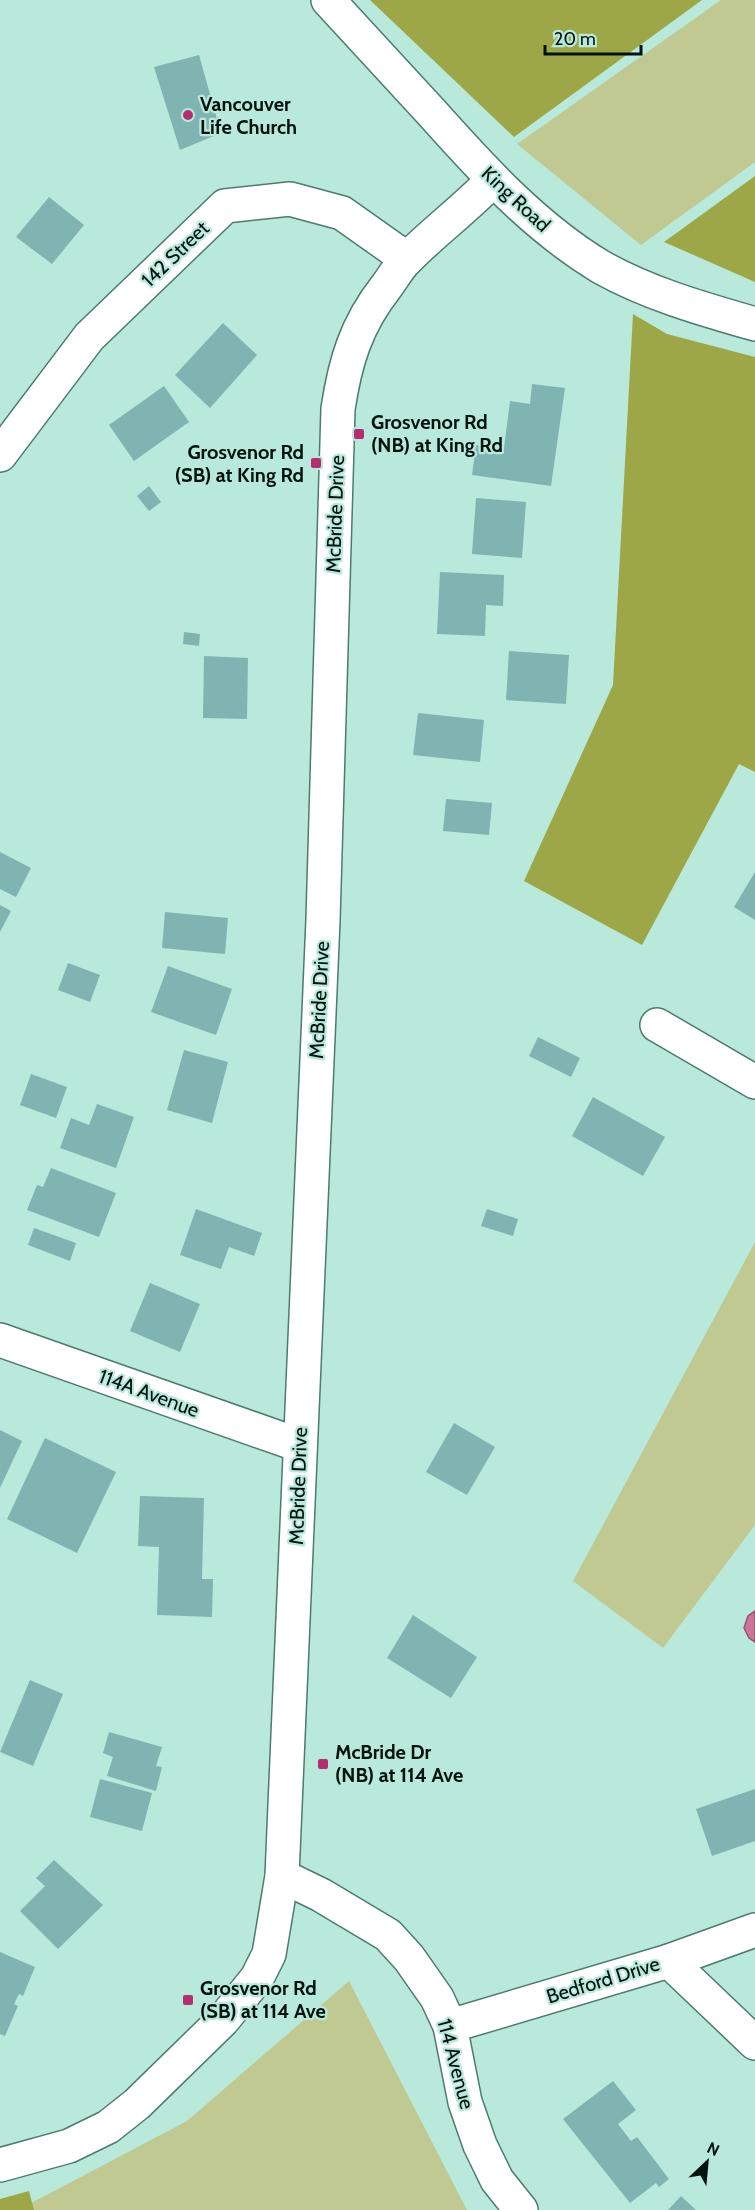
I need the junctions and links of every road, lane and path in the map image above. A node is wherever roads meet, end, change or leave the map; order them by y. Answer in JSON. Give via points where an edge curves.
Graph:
{"nodes":[{"id":1,"x":328,"y":0,"type":"edge"},
{"id":2,"x":493,"y":180,"type":"junction"},
{"id":3,"x":407,"y":259,"type":"junction"},
{"id":4,"x":755,"y":324,"type":"edge"},
{"id":5,"x":0,"y":456,"type":"edge"},
{"id":6,"x":657,"y":1025,"type":"dead end"},
{"id":7,"x":755,"y":1082,"type":"edge"},
{"id":8,"x":0,"y":1340,"type":"edge"},
{"id":9,"x":299,"y":1445,"type":"junction"},
{"id":10,"x":282,"y":1876,"type":"junction"},
{"id":11,"x":755,"y":1930,"type":"edge"},
{"id":12,"x":669,"y":1960,"type":"junction"},
{"id":13,"x":450,"y":2026,"type":"junction"},
{"id":14,"x":755,"y":2043,"type":"edge"},
{"id":15,"x":0,"y":2165,"type":"edge"},
{"id":16,"x":521,"y":2210,"type":"edge"}],
"edges":[{"from":1,"to":2,"type":"street","name":"King Road"},
{"from":2,"to":3,"type":"street","name":"McBride Drive"},
{"from":2,"to":4,"type":"street","name":"King Road","via":[[559,239],[619,276],[686,303]]},
{"from":3,"to":5,"type":"street","name":"142 Street","via":[[342,213],[290,199],[225,206],[89,337]]},
{"from":3,"to":9,"type":"street","name":"McBride Drive","via":[[376,298],[354,339],[344,369],[338,409],[323,908]]},
{"from":6,"to":7,"type":"street"},
{"from":8,"to":9,"type":"street","name":"114A Avenue"},
{"from":9,"to":10,"type":"street","name":"McBride Drive"},
{"from":10,"to":13,"type":"street","name":"114 Avenue","via":[[321,1894],[388,1935],[437,1998]]},
{"from":10,"to":15,"type":"street","name":"McBride Drive","via":[[269,1954],[257,1978],[223,2020],[108,2127],[69,2146]]},
{"from":11,"to":12,"type":"street","name":"Bedford Drive"},
{"from":12,"to":13,"type":"street","name":"Bedford Drive"},
{"from":12,"to":14,"type":"street"},
{"from":13,"to":16,"type":"street","name":"114 Avenue","via":[[465,2102],[480,2145],[497,2180]]}]}
